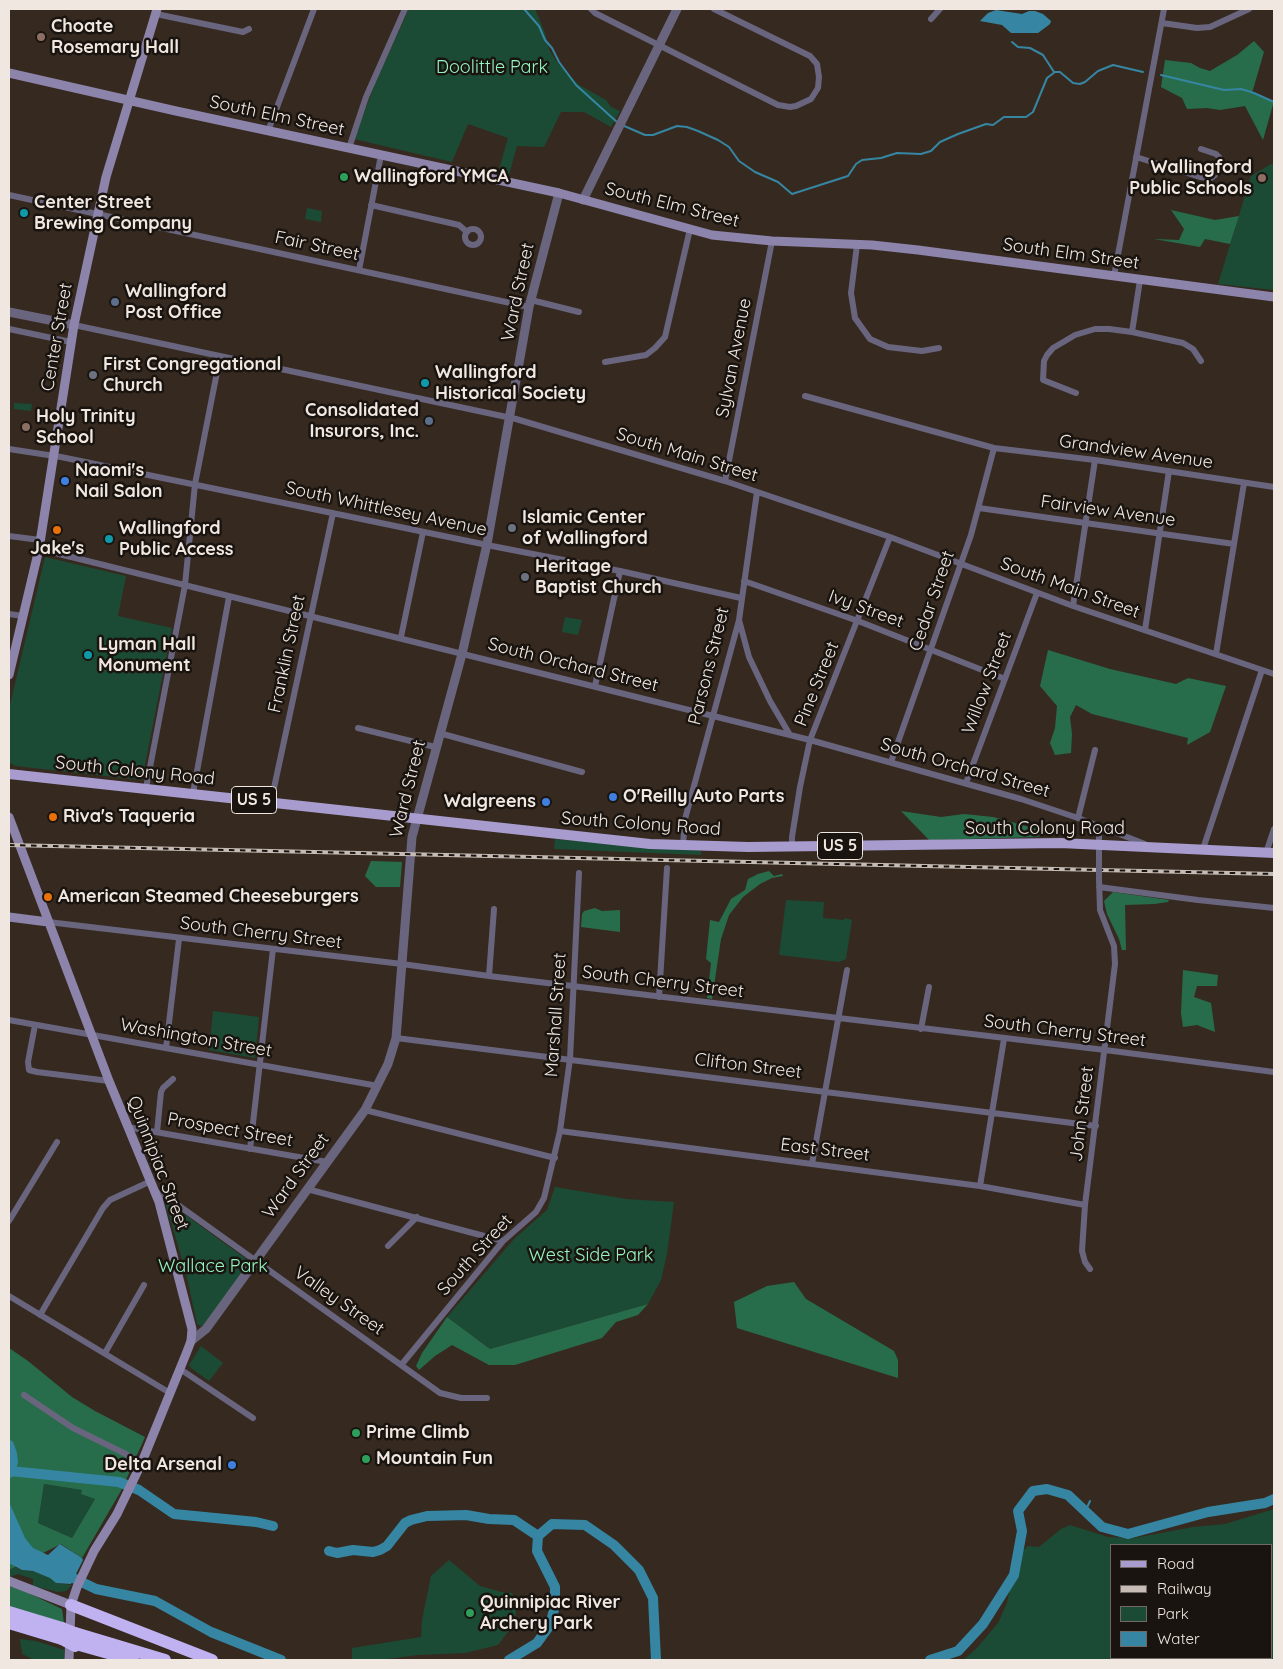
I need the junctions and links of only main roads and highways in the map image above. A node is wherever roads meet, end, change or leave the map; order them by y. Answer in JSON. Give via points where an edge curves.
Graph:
{"nodes":[{"id":1,"x":157,"y":11,"type":"edge"},
{"id":2,"x":9,"y":73,"type":"edge"},
{"id":3,"x":130,"y":101,"type":"junction"},
{"id":4,"x":1274,"y":297,"type":"edge"},
{"id":5,"x":9,"y":675,"type":"edge"},
{"id":6,"x":9,"y":774,"type":"edge"},
{"id":7,"x":9,"y":817,"type":"edge"},
{"id":8,"x":1270,"y":853,"type":"edge"},
{"id":9,"x":9,"y":917,"type":"edge"},
{"id":10,"x":48,"y":922,"type":"junction"},
{"id":11,"x":9,"y":1582,"type":"edge"},
{"id":12,"x":71,"y":1605,"type":"junction"},
{"id":13,"x":9,"y":1612,"type":"edge"},
{"id":14,"x":9,"y":1623,"type":"edge"},
{"id":15,"x":62,"y":1634,"type":"junction"},
{"id":16,"x":75,"y":1641,"type":"junction"},
{"id":17,"x":69,"y":1660,"type":"edge"},
{"id":18,"x":104,"y":1660,"type":"edge"},
{"id":19,"x":133,"y":1660,"type":"edge"},
{"id":20,"x":165,"y":1660,"type":"edge"},
{"id":21,"x":212,"y":1660,"type":"edge"}],
"edges":[{"from":1,"to":3,"type":"main road","name":"Center Street"},
{"from":2,"to":3,"type":"main road","name":"South Elm Street"},
{"from":3,"to":4,"type":"main road","name":"South Elm Street","via":[[559,193],[727,237],[918,250]]},
{"from":3,"to":5,"type":"main road","name":"Center Street","via":[[106,178],[74,325],[40,544]]},
{"from":6,"to":8,"type":"main road","name":"South Colony Road","number":"US 5","via":[[683,846],[1060,844]]},
{"from":7,"to":10,"type":"main road","name":"Quinnipiac Street"},
{"from":9,"to":10,"type":"main road"},
{"from":10,"to":12,"type":"main road","name":"Quinnipiac Street","via":[[127,1127],[156,1192],[192,1324],[191,1341],[142,1462],[90,1560]]},
{"from":11,"to":12,"type":"main road"},
{"from":12,"to":17,"type":"main road","name":"Quinnipiac Street"},
{"from":12,"to":21,"type":"highway"},
{"from":13,"to":15,"type":"highway"},
{"from":14,"to":15,"type":"highway"},
{"from":15,"to":16,"type":"highway","bridge":true},
{"from":16,"to":18,"type":"highway"},
{"from":16,"to":19,"type":"highway"},
{"from":16,"to":20,"type":"highway"}]}
